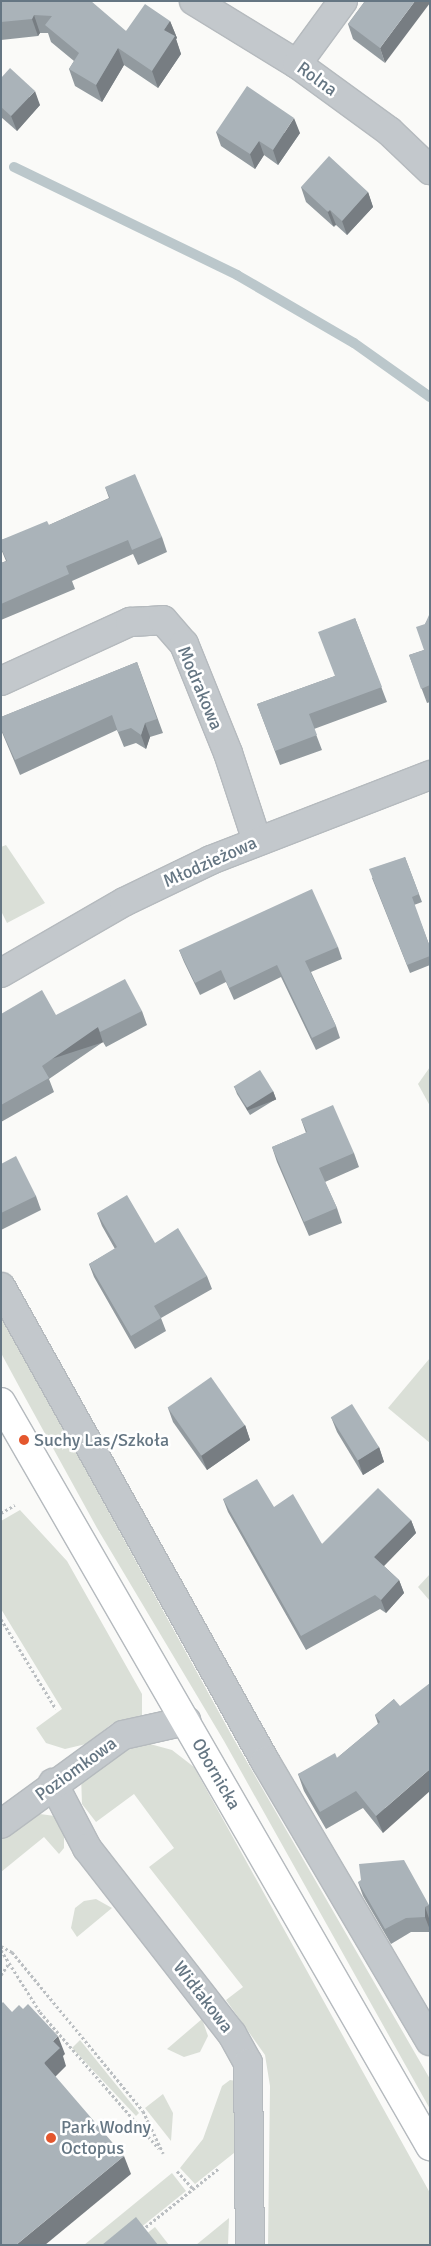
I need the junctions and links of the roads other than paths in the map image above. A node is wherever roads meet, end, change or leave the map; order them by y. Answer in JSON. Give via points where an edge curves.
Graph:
{"nodes":[{"id":1,"x":194,"y":1,"type":"edge"},
{"id":2,"x":344,"y":1,"type":"edge"},
{"id":3,"x":297,"y":64,"type":"junction"},
{"id":4,"x":430,"y":170,"type":"edge"},
{"id":5,"x":1,"y":681,"type":"edge"},
{"id":6,"x":430,"y":776,"type":"edge"},
{"id":7,"x":257,"y":841,"type":"junction"},
{"id":8,"x":1,"y":973,"type":"edge"},
{"id":9,"x":1,"y":1287,"type":"edge"},
{"id":10,"x":1,"y":1402,"type":"edge"},
{"id":11,"x":186,"y":1721,"type":"junction"},
{"id":12,"x":54,"y":1783,"type":"junction"},
{"id":13,"x":1,"y":1824,"type":"edge"},
{"id":14,"x":430,"y":2041,"type":"edge"},
{"id":15,"x":430,"y":2146,"type":"edge"},
{"id":16,"x":250,"y":2245,"type":"edge"}],
"edges":[{"from":1,"to":3,"type":"street","name":"Rolna"},
{"from":2,"to":3,"type":"street"},
{"from":3,"to":4,"type":"street","name":"Rolna","via":[[389,132]]},
{"from":5,"to":7,"type":"street","name":"Modrakowa","via":[[130,622],[163,620],[184,644],[228,753]]},
{"from":6,"to":7,"type":"street","name":"Młodzieżowa"},
{"from":7,"to":8,"type":"street","name":"Młodzieżowa","via":[[124,902]]},
{"from":9,"to":14,"type":"street","via":[[265,1761]]},
{"from":10,"to":11,"type":"main road","name":"Obornicka"},
{"from":11,"to":12,"type":"street","name":"Poziomkowa","via":[[123,1735]]},
{"from":11,"to":15,"type":"main road","name":"Obornicka"},
{"from":12,"to":13,"type":"street","name":"Poziomkowa"},
{"from":12,"to":16,"type":"street","name":"Widłakowa","via":[[87,1848],[232,2034],[248,2063]]}]}
